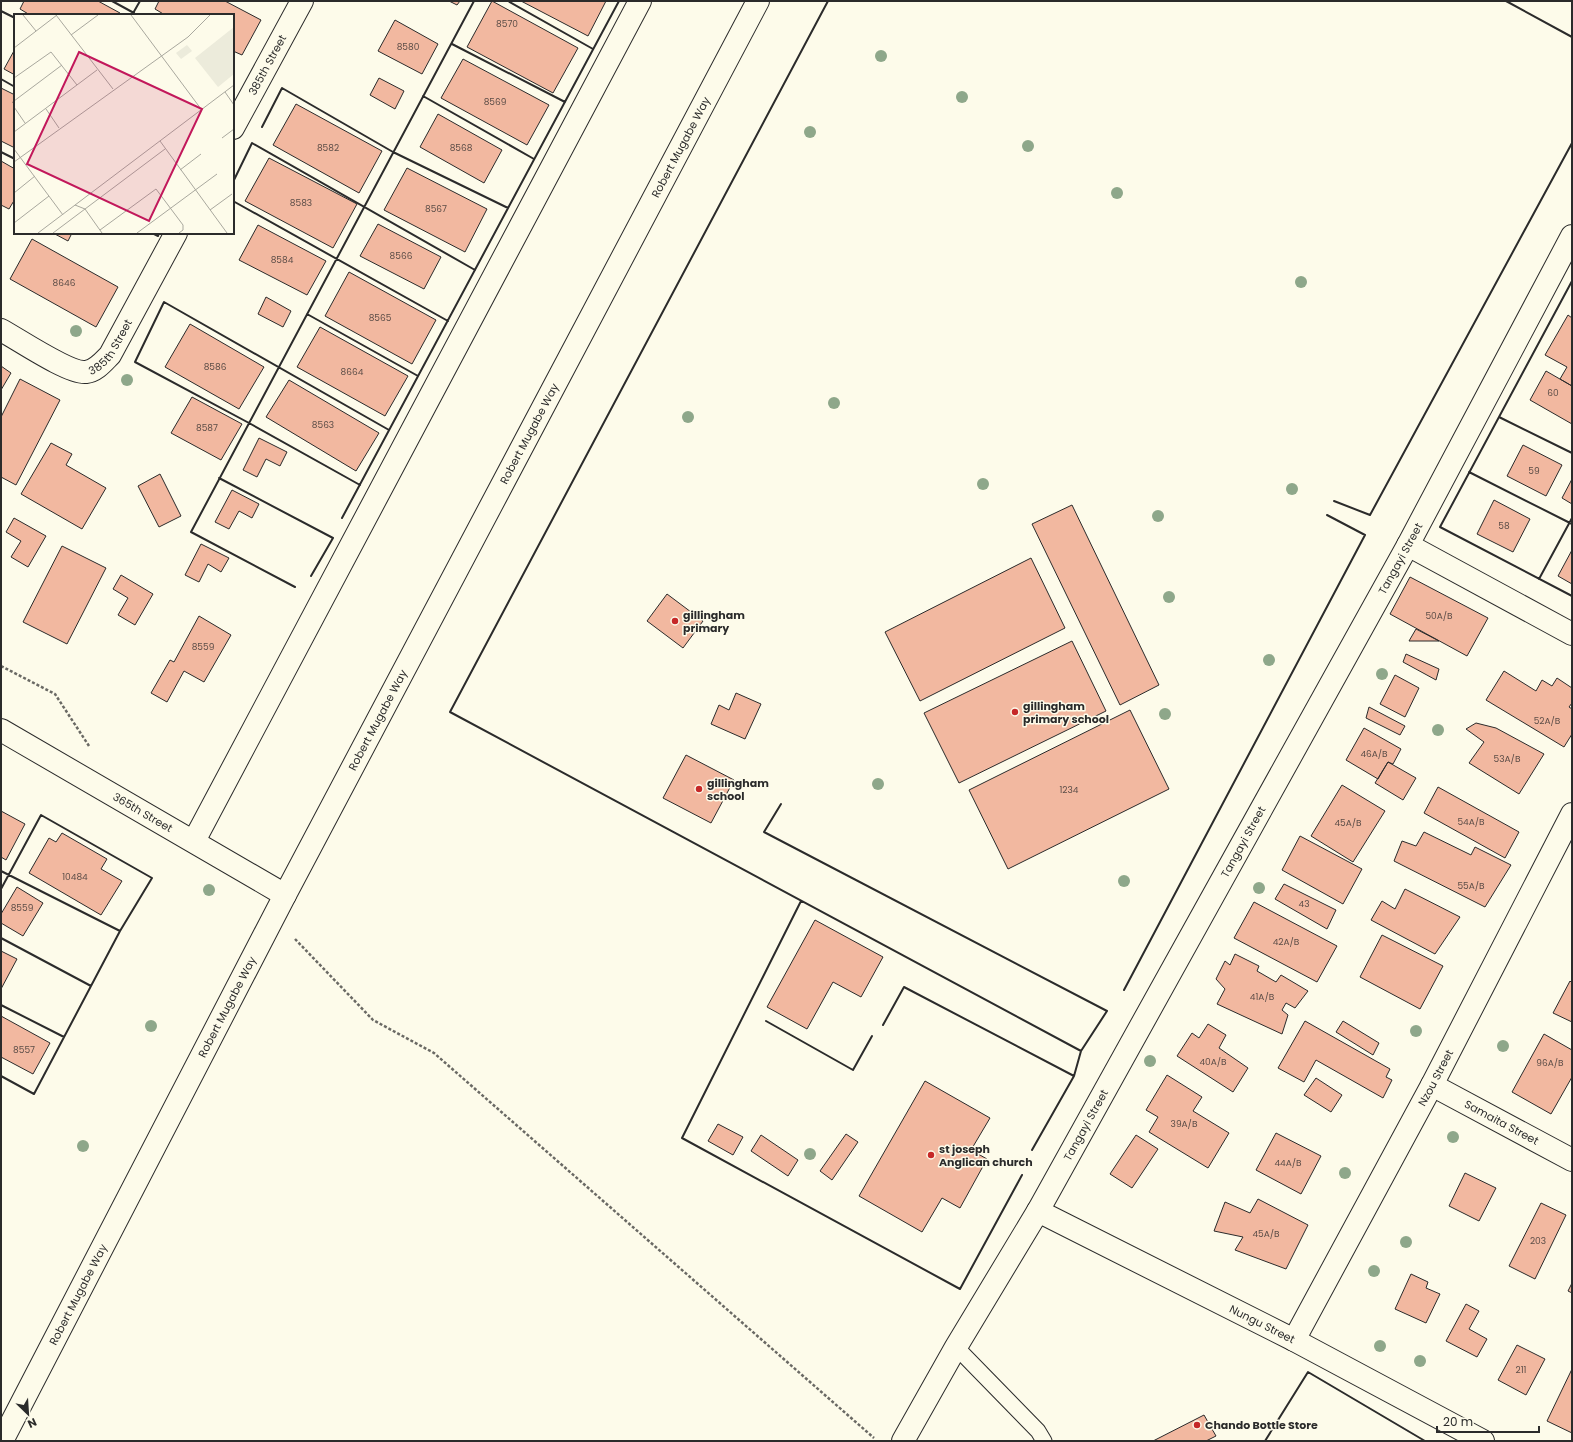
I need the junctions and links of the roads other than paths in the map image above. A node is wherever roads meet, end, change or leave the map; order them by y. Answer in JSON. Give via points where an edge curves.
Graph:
{"nodes":[{"id":1,"x":302,"y":1,"type":"edge"},
{"id":2,"x":640,"y":1,"type":"edge"},
{"id":3,"x":758,"y":1,"type":"edge"},
{"id":4,"x":234,"y":126,"type":"edge"},
{"id":5,"x":175,"y":234,"type":"edge"},
{"id":6,"x":1572,"y":236,"type":"edge"},
{"id":7,"x":1,"y":330,"type":"edge"},
{"id":8,"x":1408,"y":545,"type":"junction"},
{"id":9,"x":1572,"y":634,"type":"edge"},
{"id":10,"x":1,"y":730,"type":"edge"},
{"id":11,"x":1572,"y":814,"type":"edge"},
{"id":12,"x":194,"y":841,"type":"junction"},
{"id":13,"x":285,"y":895,"type":"junction"},
{"id":14,"x":1432,"y":1085,"type":"junction"},
{"id":15,"x":1572,"y":1160,"type":"edge"},
{"id":16,"x":1038,"y":1211,"type":"junction"},
{"id":17,"x":1294,"y":1340,"type":"junction"},
{"id":18,"x":956,"y":1346,"type":"junction"},
{"id":19,"x":6,"y":1440,"type":"edge"},
{"id":20,"x":902,"y":1441,"type":"edge"},
{"id":21,"x":1044,"y":1441,"type":"edge"},
{"id":22,"x":1483,"y":1441,"type":"edge"}],
"edges":[{"from":1,"to":4,"type":"street","name":"385th Street"},
{"from":2,"to":12,"type":"street"},
{"from":3,"to":13,"type":"street","name":"Robert Mugabe Way"},
{"from":5,"to":7,"type":"street","name":"385th Street","via":[[110,355],[100,366],[86,372],[72,370]]},
{"from":6,"to":8,"type":"street","name":"Tangayi Street"},
{"from":8,"to":9,"type":"street"},
{"from":8,"to":16,"type":"street","name":"Tangayi Street"},
{"from":10,"to":12,"type":"street","name":"365th Street"},
{"from":11,"to":14,"type":"street","name":"Nzou Street"},
{"from":12,"to":13,"type":"street","name":"365th Street"},
{"from":13,"to":19,"type":"street","name":"Robert Mugabe Way"},
{"from":14,"to":15,"type":"street","name":"Samaita Street"},
{"from":14,"to":17,"type":"street","name":"Nzou Street"},
{"from":16,"to":17,"type":"street","name":"Nungu Street"},
{"from":16,"to":18,"type":"street","name":"Tangayi Street"},
{"from":17,"to":22,"type":"street","name":"Nungu Street"},
{"from":18,"to":20,"type":"street","name":"Tangayi Street"},
{"from":18,"to":21,"type":"lane","via":[[1038,1431]]}]}
